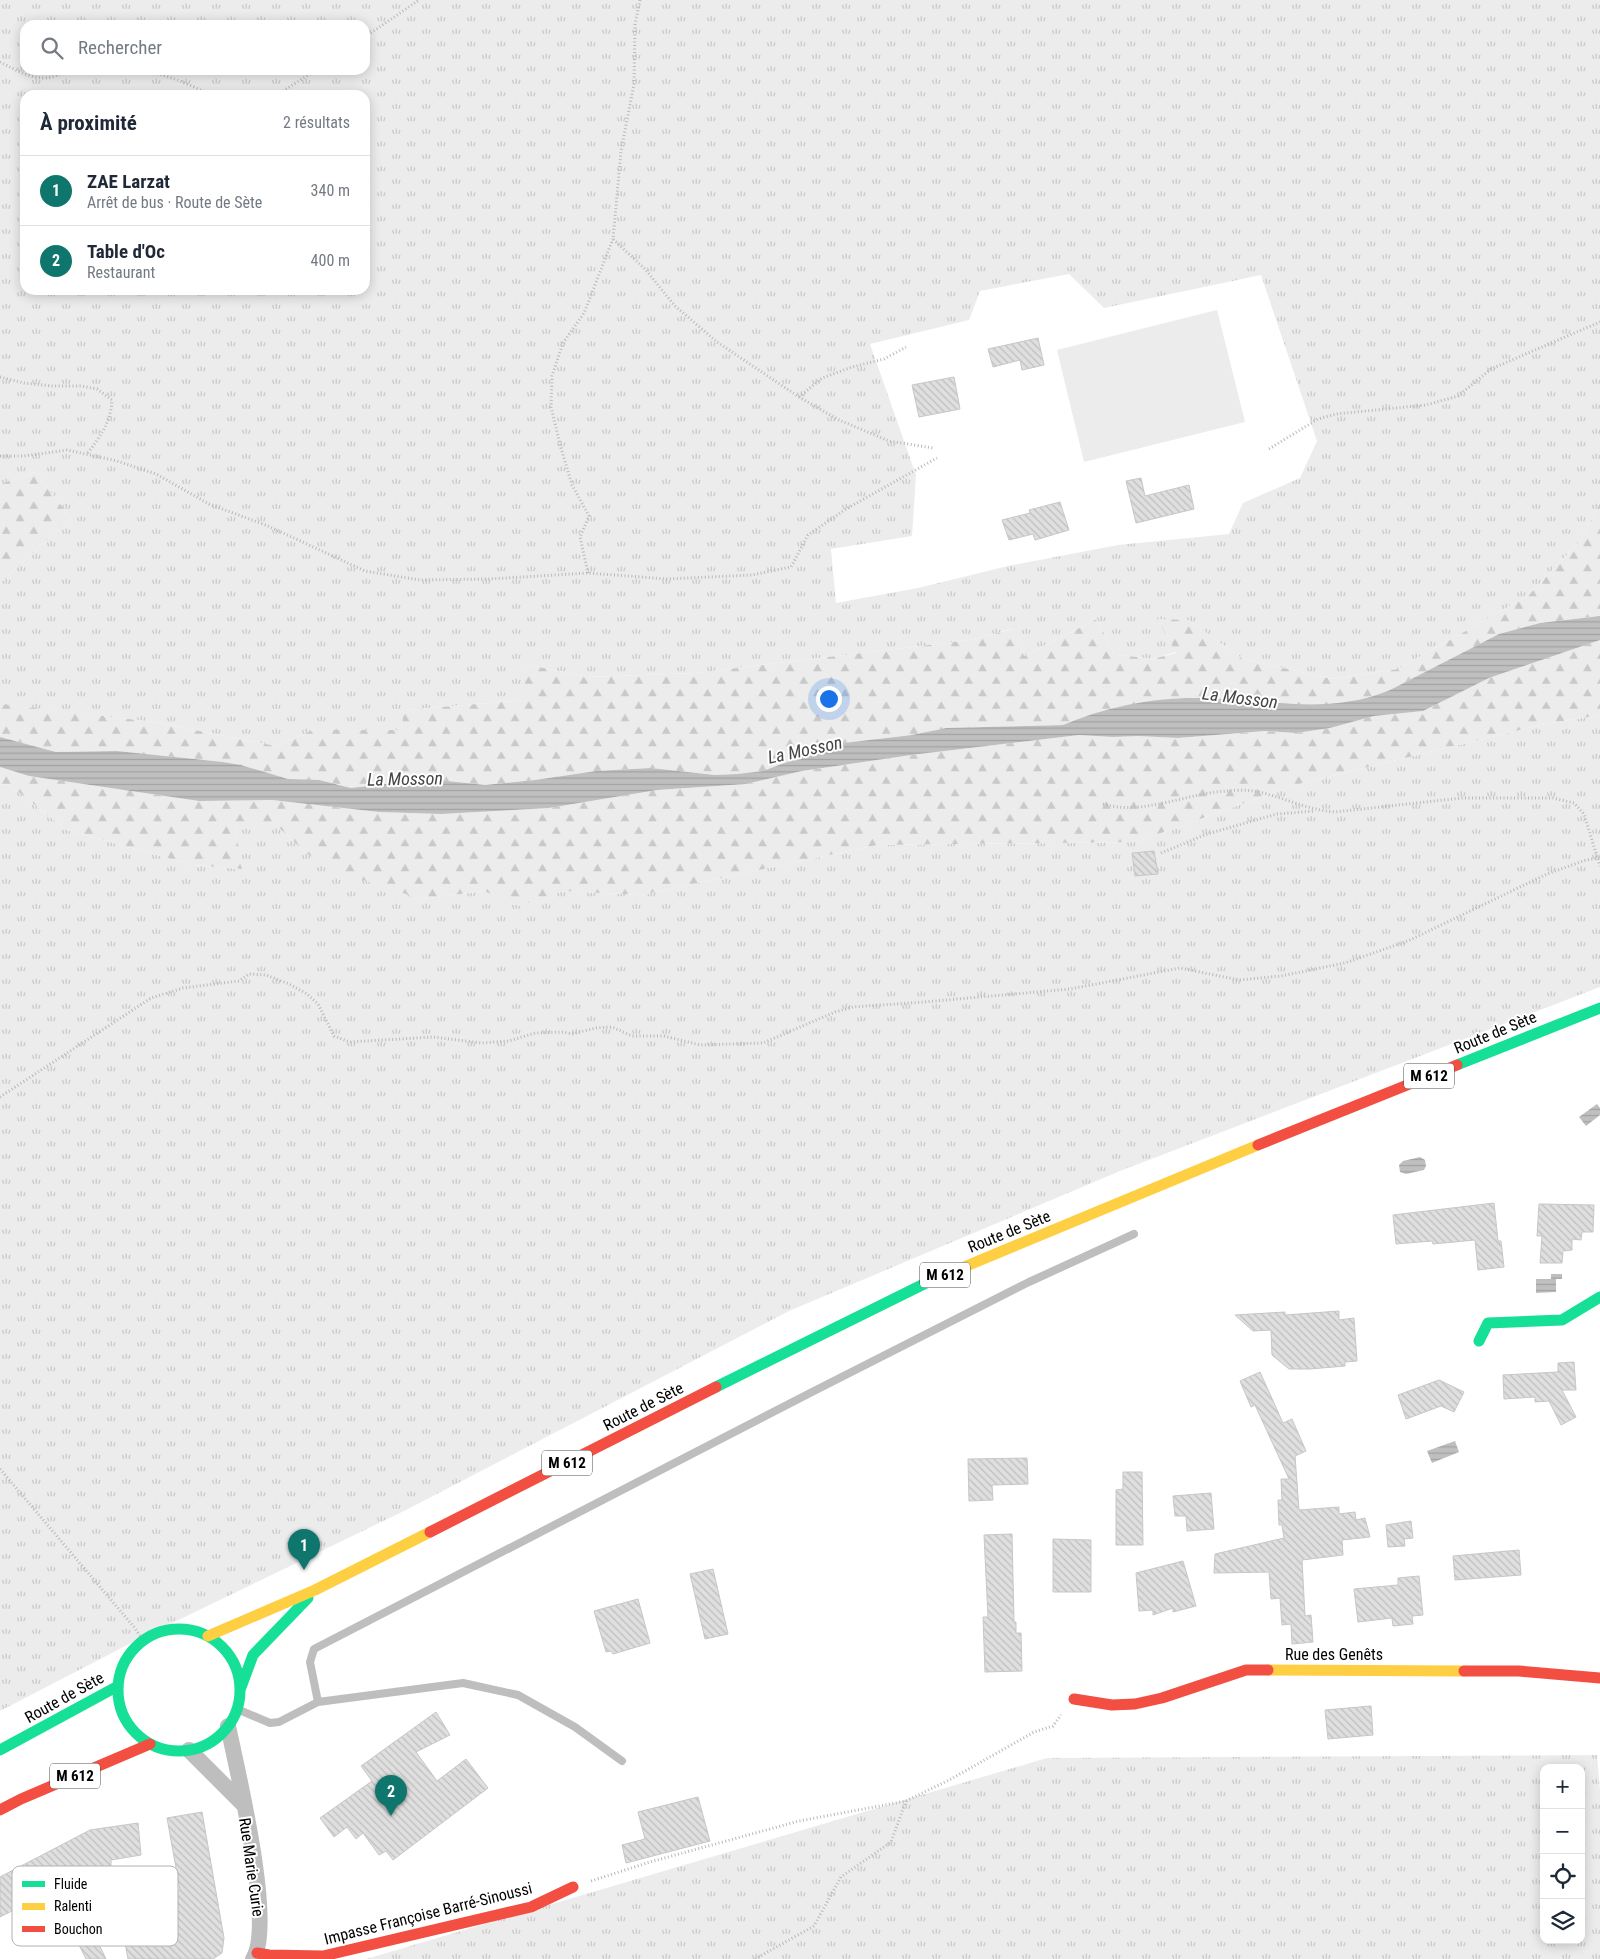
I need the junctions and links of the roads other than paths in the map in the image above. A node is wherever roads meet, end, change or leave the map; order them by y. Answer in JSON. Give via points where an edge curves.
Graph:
{"nodes":[{"id":1,"x":1600,"y":1008,"type":"edge"},
{"id":2,"x":1134,"y":1234,"type":"dead end"},
{"id":3,"x":1600,"y":1297,"type":"edge"},
{"id":4,"x":1479,"y":1341,"type":"dead end"},
{"id":5,"x":314,"y":1590,"type":"junction"},
{"id":6,"x":208,"y":1636,"type":"junction"},
{"id":7,"x":1600,"y":1678,"type":"edge"},
{"id":8,"x":118,"y":1686,"type":"junction"},
{"id":9,"x":240,"y":1690,"type":"junction"},
{"id":10,"x":1074,"y":1699,"type":"road end"},
{"id":11,"x":318,"y":1702,"type":"junction"},
{"id":12,"x":237,"y":1709,"type":"junction"},
{"id":13,"x":228,"y":1726,"type":"junction"},
{"id":14,"x":150,"y":1744,"type":"junction"},
{"id":15,"x":0,"y":1750,"type":"edge"},
{"id":16,"x":189,"y":1750,"type":"junction"},
{"id":17,"x":622,"y":1761,"type":"dead end"},
{"id":18,"x":243,"y":1804,"type":"junction"},
{"id":19,"x":0,"y":1810,"type":"edge"},
{"id":20,"x":573,"y":1887,"type":"road end"},
{"id":21,"x":255,"y":1956,"type":"edge"}],
"edges":[{"from":1,"to":5,"type":"main road","name":"Route de Sète","number":"M 612","via":[[928,1282]]},
{"from":2,"to":11,"type":"lane","via":[[943,1325],[314,1649],[310,1662]]},
{"from":3,"to":4,"type":"main road","via":[[1562,1320],[1488,1323]]},
{"from":5,"to":6,"type":"main road","name":"Route de Sète","number":"M 612"},
{"from":5,"to":9,"type":"main road","name":"Route de Sète","number":"M 612","via":[[253,1655]]},
{"from":6,"to":8,"type":"main road","name":"Route de Sète","via":[[180,1628],[143,1640],[121,1668]]},
{"from":6,"to":9,"type":"main road","name":"Route de Sète","via":[[232,1659]]},
{"from":7,"to":10,"type":"main road","name":"Rue des Genêts","via":[[1519,1671],[1246,1670],[1135,1704],[1100,1704]]},
{"from":8,"to":14,"type":"main road","name":"Route de Sète","via":[[119,1704],[126,1720],[136,1734]]},
{"from":8,"to":15,"type":"main road","name":"Route de Sète"},
{"from":9,"to":12,"type":"main road","name":"Route de Sète"},
{"from":11,"to":12,"type":"lane","via":[[279,1722],[270,1723]]},
{"from":11,"to":17,"type":"lane","via":[[463,1683],[518,1695],[575,1728]]},
{"from":12,"to":13,"type":"main road","name":"Route de Sète"},
{"from":13,"to":16,"type":"main road","name":"Route de Sète","via":[[211,1742]]},
{"from":13,"to":18,"type":"street","name":"Rue Marie Curie"},
{"from":14,"to":16,"type":"main road","name":"Route de Sète","via":[[170,1750]]},
{"from":14,"to":19,"type":"main road","number":"M 612"},
{"from":16,"to":18,"type":"street"},
{"from":18,"to":21,"type":"street","name":"Rue Marie Curie","via":[[261,1915]]},
{"from":20,"to":21,"type":"main road","name":"Impasse Françoise Barré-Sinoussi","via":[[531,1906],[323,1956]]}]}
